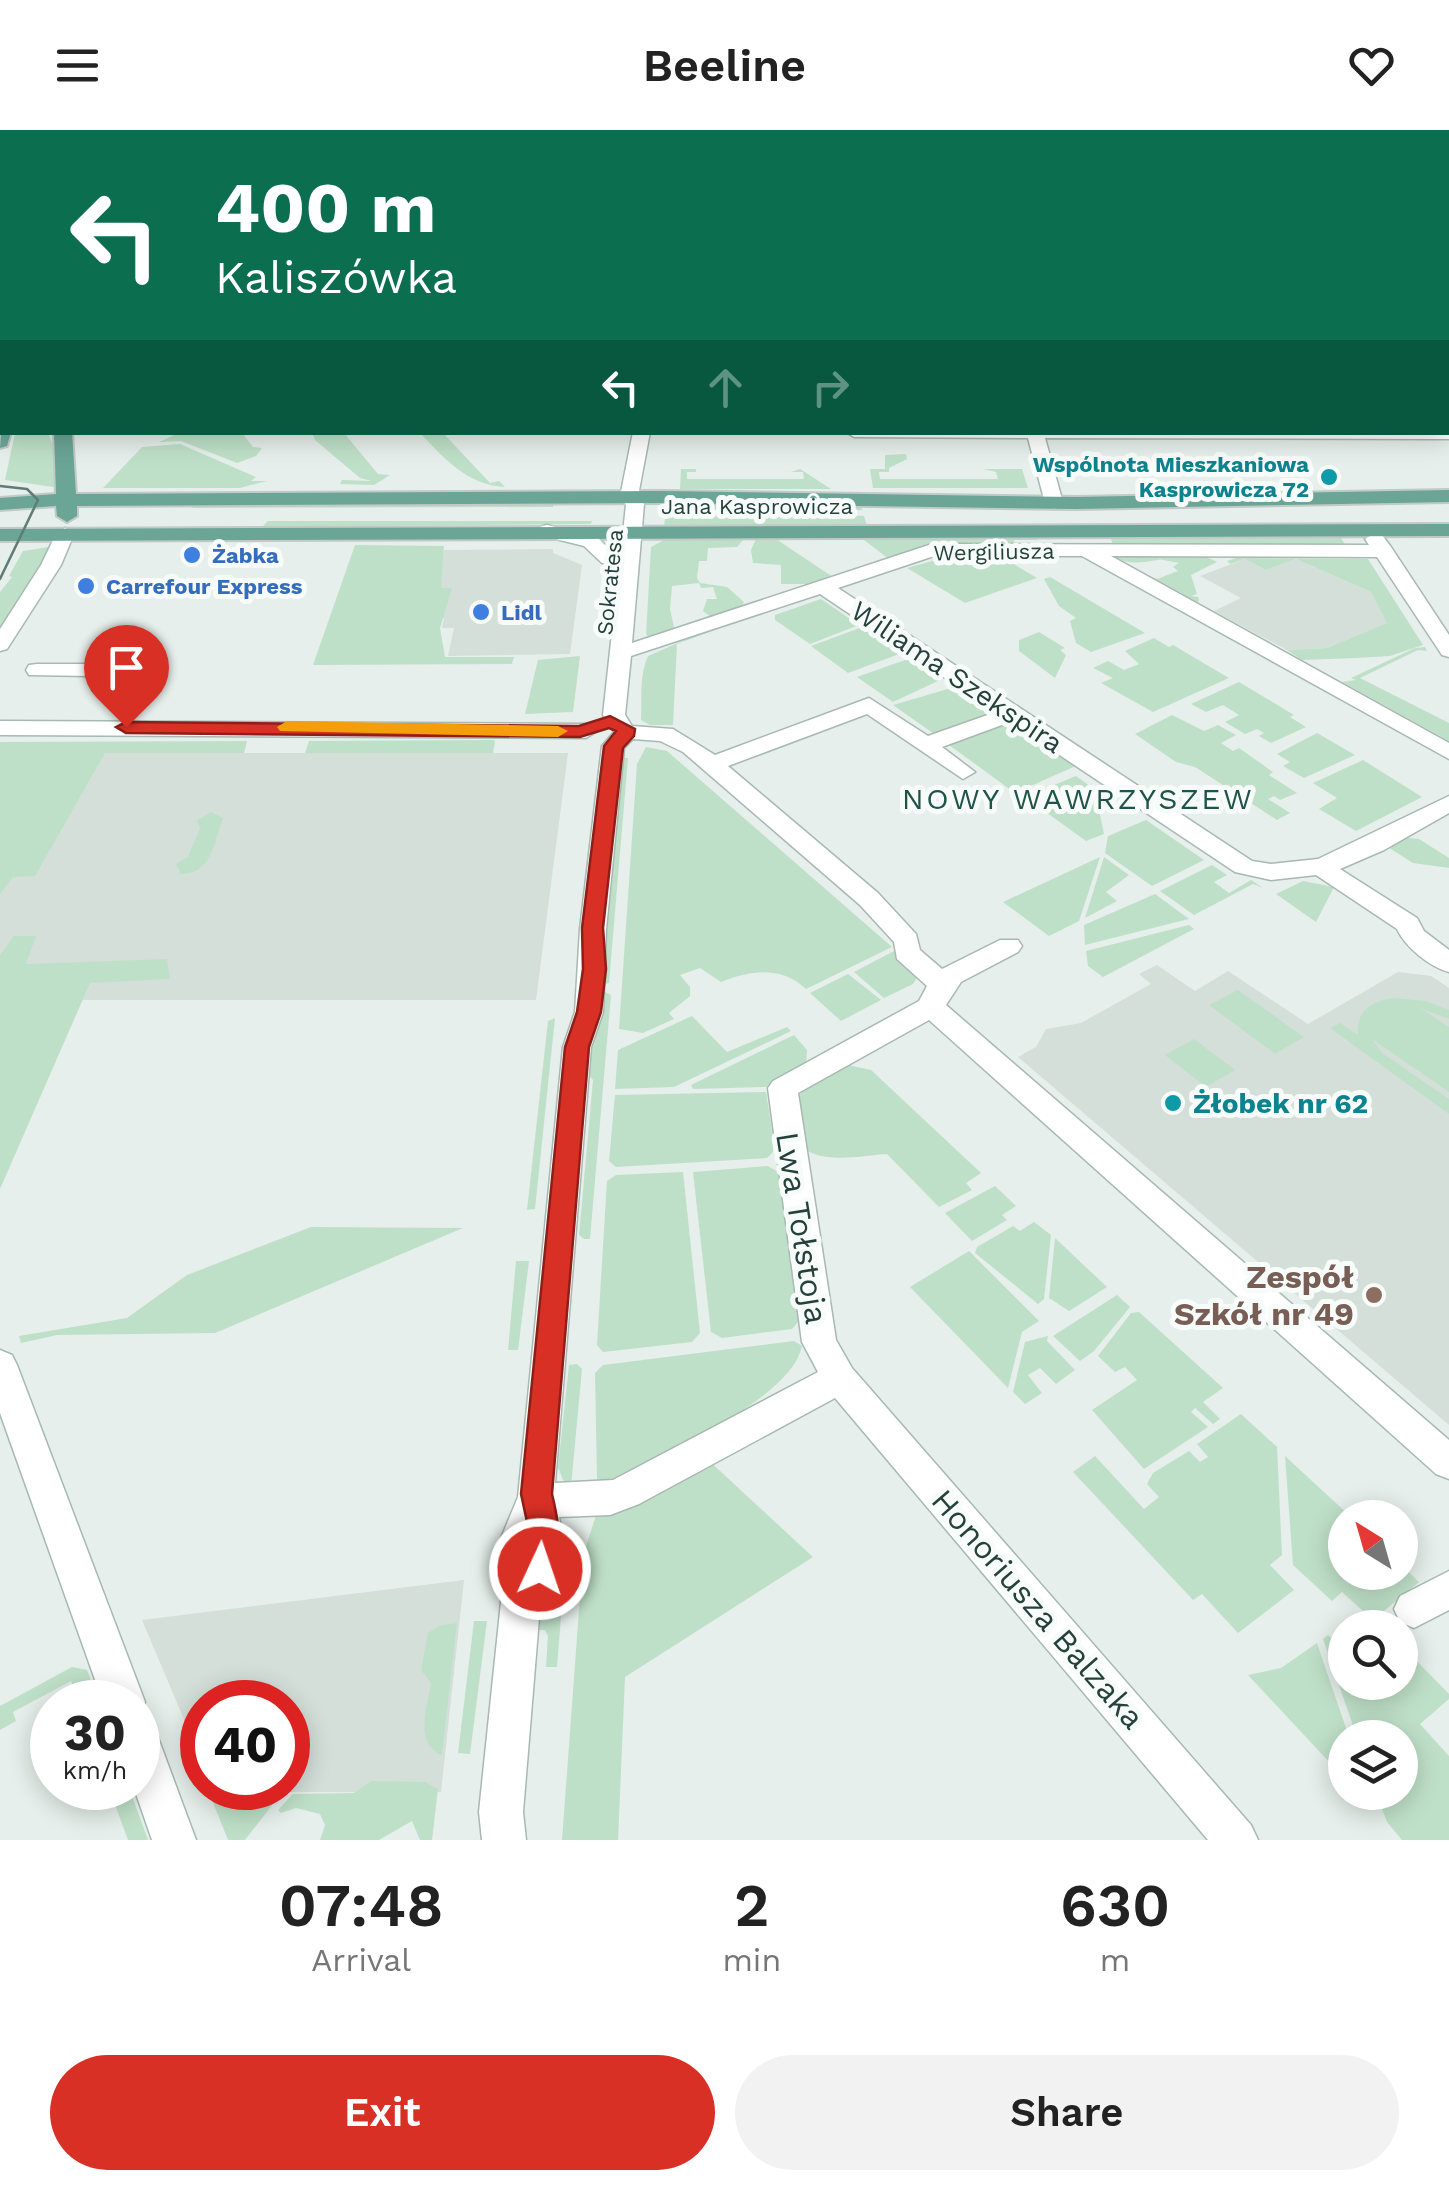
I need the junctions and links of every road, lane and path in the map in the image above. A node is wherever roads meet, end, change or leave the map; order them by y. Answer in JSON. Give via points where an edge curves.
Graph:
{"nodes":[{"id":1,"x":63,"y":435,"type":"edge"},
{"id":2,"x":641,"y":435,"type":"edge"},
{"id":3,"x":1036,"y":435,"type":"edge"},
{"id":4,"x":1449,"y":496,"type":"edge"},
{"id":5,"x":629,"y":498,"type":"junction"},
{"id":6,"x":69,"y":500,"type":"junction"},
{"id":7,"x":1288,"y":500,"type":"junction"},
{"id":8,"x":878,"y":503,"type":"junction"},
{"id":9,"x":1054,"y":503,"type":"junction"},
{"id":10,"x":0,"y":504,"type":"edge"},
{"id":11,"x":881,"y":530,"type":"junction"},
{"id":12,"x":1063,"y":530,"type":"junction"},
{"id":13,"x":1296,"y":530,"type":"junction"},
{"id":14,"x":1369,"y":530,"type":"junction"},
{"id":15,"x":1449,"y":530,"type":"edge"},
{"id":16,"x":545,"y":531,"type":"junction"},
{"id":17,"x":623,"y":531,"type":"junction"},
{"id":18,"x":137,"y":532,"type":"junction"},
{"id":19,"x":65,"y":534,"type":"junction"},
{"id":20,"x":0,"y":535,"type":"edge"},
{"id":21,"x":1384,"y":551,"type":"junction"},
{"id":22,"x":1116,"y":558,"type":"junction"},
{"id":23,"x":609,"y":559,"type":"junction"},
{"id":24,"x":51,"y":565,"type":"junction"},
{"id":25,"x":820,"y":586,"type":"junction"},
{"id":26,"x":0,"y":645,"type":"edge"},
{"id":27,"x":621,"y":651,"type":"junction"},
{"id":28,"x":1449,"y":651,"type":"edge"},
{"id":29,"x":37,"y":670,"type":"dead end"},
{"id":30,"x":89,"y":670,"type":"dead end"},
{"id":31,"x":1011,"y":714,"type":"junction"},
{"id":32,"x":0,"y":728,"type":"edge"},
{"id":33,"x":606,"y":732,"type":"junction"},
{"id":34,"x":925,"y":745,"type":"junction"},
{"id":35,"x":1449,"y":752,"type":"edge"},
{"id":36,"x":713,"y":764,"type":"junction"},
{"id":37,"x":963,"y":772,"type":"dead end"},
{"id":38,"x":1449,"y":803,"type":"edge"},
{"id":39,"x":1323,"y":868,"type":"junction"},
{"id":40,"x":1009,"y":946,"type":"dead end"},
{"id":41,"x":1449,"y":962,"type":"edge"},
{"id":42,"x":936,"y":995,"type":"junction"},
{"id":43,"x":0,"y":1365,"type":"edge"},
{"id":44,"x":840,"y":1378,"type":"junction"},
{"id":45,"x":1449,"y":1463,"type":"edge"},
{"id":46,"x":536,"y":1501,"type":"junction"},
{"id":47,"x":1449,"y":1589,"type":"edge"},
{"id":48,"x":1414,"y":1609,"type":"dead end"},
{"id":49,"x":116,"y":1680,"type":"edge"},
{"id":50,"x":160,"y":1801,"type":"edge"},
{"id":51,"x":499,"y":1831,"type":"edge"},
{"id":52,"x":174,"y":1840,"type":"edge"},
{"id":53,"x":1236,"y":1840,"type":"edge"}],
"edges":[{"from":1,"to":6,"type":"main road"},
{"from":2,"to":5,"type":"street","name":"Sokratesa"},
{"from":3,"to":9,"type":"street"},
{"from":4,"to":7,"type":"main road","name":"Jana Kasprowicza"},
{"from":5,"to":6,"type":"main road","name":"Jana Kasprowicza"},
{"from":5,"to":8,"type":"main road","name":"Jana Kasprowicza"},
{"from":5,"to":17,"type":"street","name":"Sokratesa","via":[[635,504]]},
{"from":6,"to":10,"type":"main road","name":"Jana Kasprowicza"},
{"from":6,"to":19,"type":"main road"},
{"from":7,"to":9,"type":"main road","name":"Jana Kasprowicza"},
{"from":7,"to":13,"type":"main road","via":[[1305,515]]},
{"from":8,"to":9,"type":"main road","name":"Jana Kasprowicza"},
{"from":8,"to":11,"type":"main road","via":[[868,510]]},
{"from":9,"to":12,"type":"main road"},
{"from":11,"to":12,"type":"main road","name":"Jana Kasprowicza"},
{"from":11,"to":17,"type":"main road","name":"Jana Kasprowicza"},
{"from":12,"to":13,"type":"main road","name":"Jana Kasprowicza"},
{"from":13,"to":14,"type":"main road","name":"Jana Kasprowicza"},
{"from":14,"to":15,"type":"main road","name":"Jana Kasprowicza"},
{"from":14,"to":21,"type":"street"},
{"from":16,"to":17,"type":"main road","name":"Jana Kasprowicza"},
{"from":16,"to":18,"type":"main road","name":"Jana Kasprowicza"},
{"from":16,"to":23,"type":"street","via":[[591,542]]},
{"from":17,"to":23,"type":"street","name":"Sokratesa"},
{"from":17,"to":27,"type":"street","name":"Sokratesa"},
{"from":18,"to":19,"type":"main road","name":"Jana Kasprowicza"},
{"from":18,"to":24,"type":"street","via":[[89,542]]},
{"from":19,"to":20,"type":"main road","name":"Jana Kasprowicza"},
{"from":19,"to":24,"type":"street"},
{"from":21,"to":22,"type":"street"},
{"from":21,"to":28,"type":"street"},
{"from":22,"to":25,"type":"street","name":"Wergiliusza","via":[[1088,551],[932,550]]},
{"from":22,"to":35,"type":"street"},
{"from":23,"to":33,"type":"street","name":"Sokratesa"},
{"from":24,"to":26,"type":"street"},
{"from":25,"to":27,"type":"street","name":"Wergiliusza"},
{"from":25,"to":31,"type":"street","name":"Wiliama Szekspira"},
{"from":27,"to":33,"type":"street","name":"Sokratesa"},
{"from":29,"to":30,"type":"street"},
{"from":31,"to":34,"type":"street"},
{"from":31,"to":39,"type":"street","name":"Wiliama Szekspira","via":[[1244,868],[1270,876]]},
{"from":32,"to":33,"type":"street"},
{"from":33,"to":36,"type":"street","via":[[672,736]]},
{"from":33,"to":46,"type":"street","name":"Sokratesa","via":[[594,969],[577,1047]]},
{"from":34,"to":36,"type":"street","via":[[869,705]]},
{"from":34,"to":37,"type":"street"},
{"from":36,"to":42,"type":"street","via":[[869,899],[904,936],[907,953]]},
{"from":38,"to":39,"type":"street"},
{"from":39,"to":41,"type":"street","via":[[1408,924],[1413,936]]},
{"from":40,"to":42,"type":"street","name":"Lwa Tołstoja","via":[[954,971]]},
{"from":42,"to":44,"type":"street","name":"Lwa Tołstoja","via":[[783,1088],[816,1330]]},
{"from":42,"to":45,"type":"street"},
{"from":43,"to":49,"type":"street"},
{"from":44,"to":46,"type":"street","via":[[626,1492]]},
{"from":44,"to":53,"type":"street","name":"Honoriusza Balzaka"},
{"from":46,"to":51,"type":"street","name":"Sokratesa","via":[[545,1531],[540,1569],[521,1602]]},
{"from":47,"to":48,"type":"street"},
{"from":50,"to":52,"type":"street"}]}
